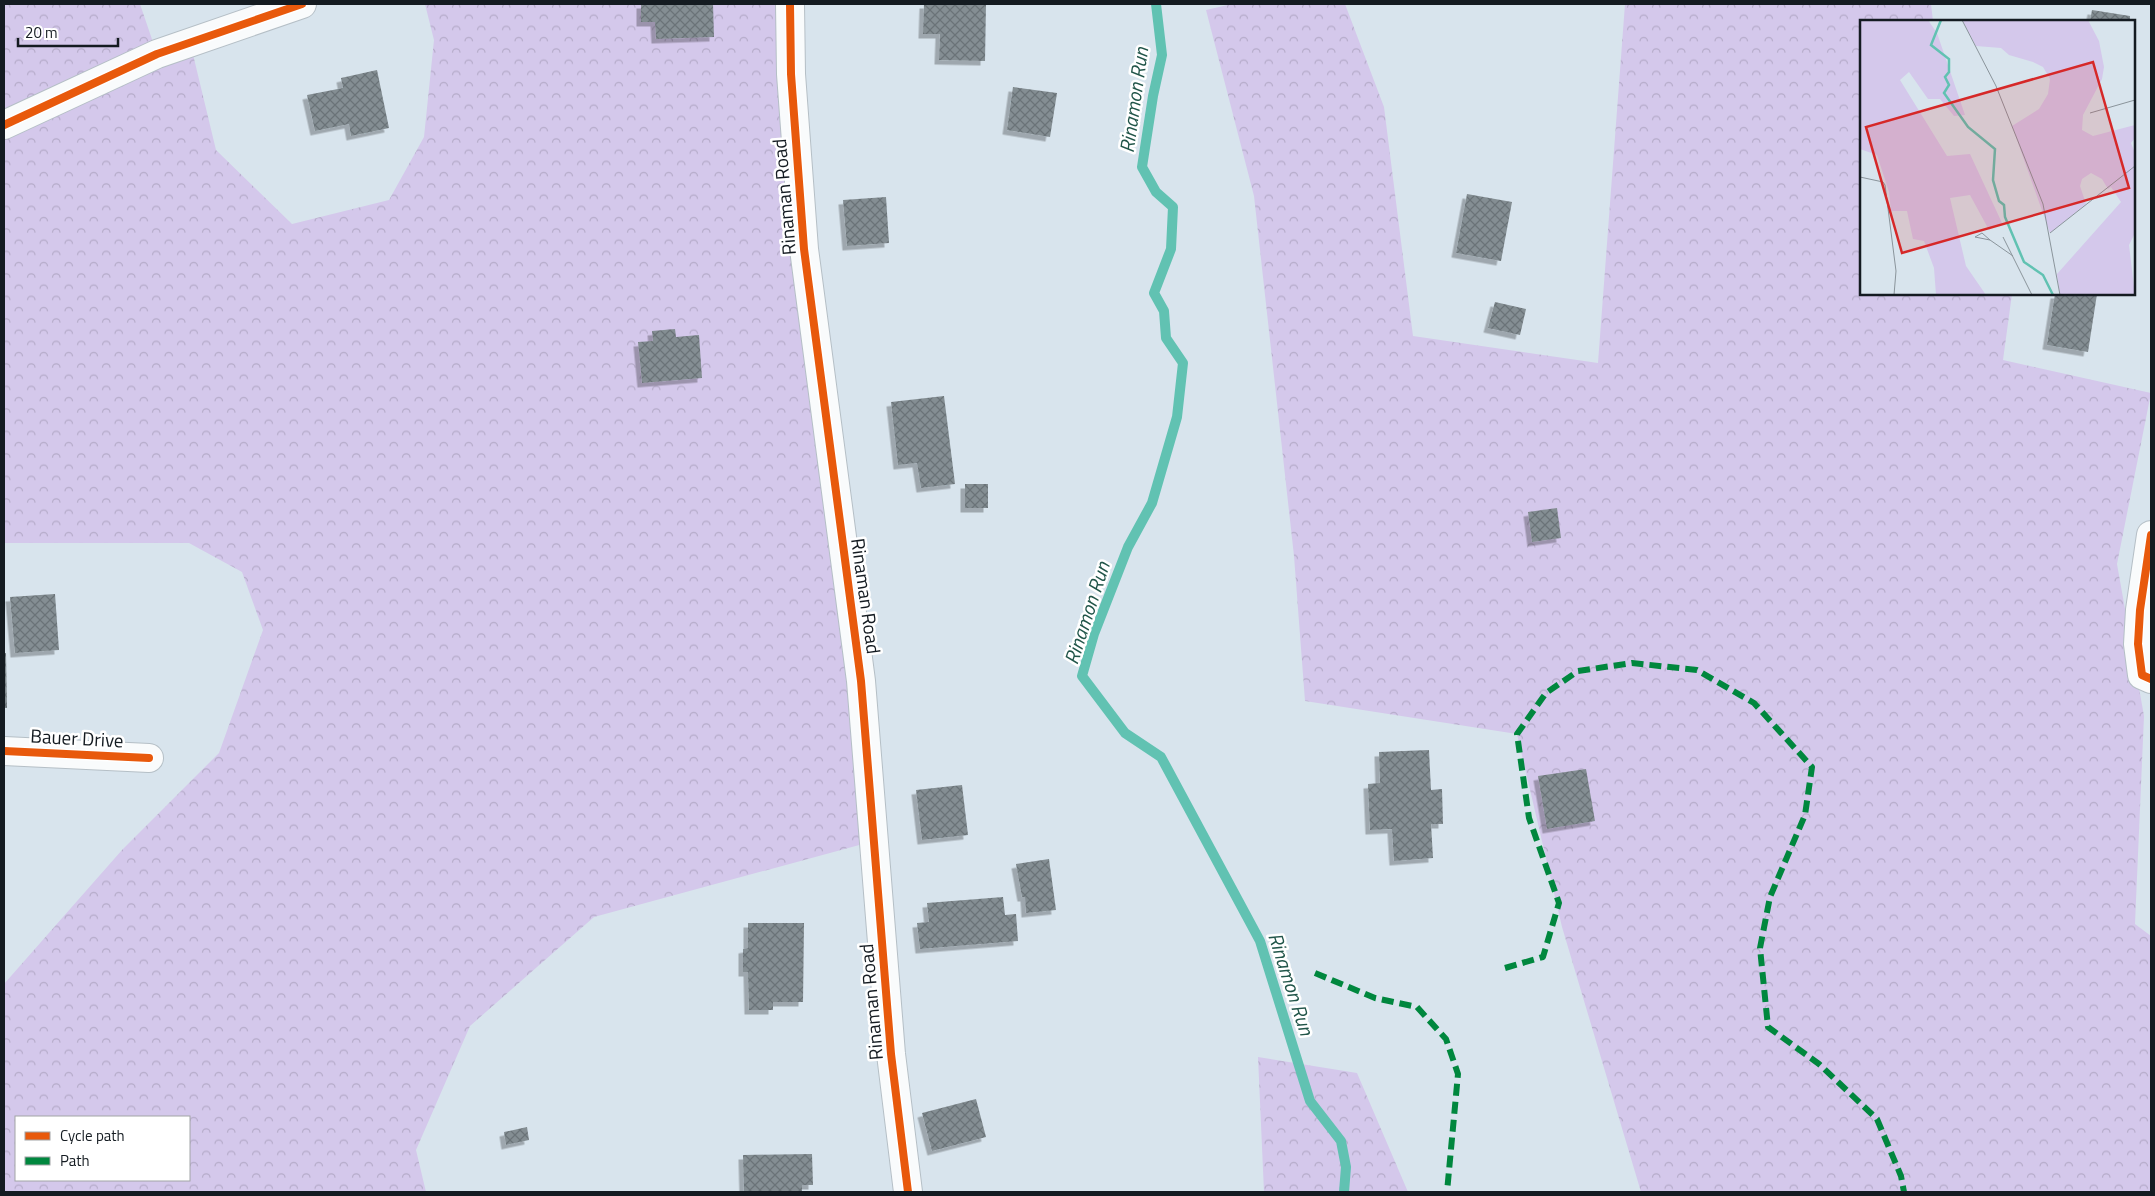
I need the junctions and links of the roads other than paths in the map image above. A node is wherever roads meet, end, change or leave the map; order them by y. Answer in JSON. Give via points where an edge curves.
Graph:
{"nodes":[{"id":1,"x":302,"y":4,"type":"edge"},
{"id":2,"x":790,"y":4,"type":"edge"},
{"id":3,"x":4,"y":124,"type":"edge"},
{"id":4,"x":2151,"y":534,"type":"edge"},
{"id":5,"x":2146,"y":677,"type":"edge"},
{"id":6,"x":4,"y":751,"type":"edge"},
{"id":7,"x":149,"y":758,"type":"dead end"},
{"id":8,"x":908,"y":1192,"type":"edge"}],
"edges":[{"from":1,"to":3,"type":"street","via":[[157,54]]},
{"from":2,"to":8,"type":"street","name":"Rinaman Road","via":[[791,74],[804,249],[861,680],[891,1054]]},
{"from":4,"to":5,"type":"street","via":[[2138,644]]},
{"from":6,"to":7,"type":"street","name":"Bauer Drive"}]}
